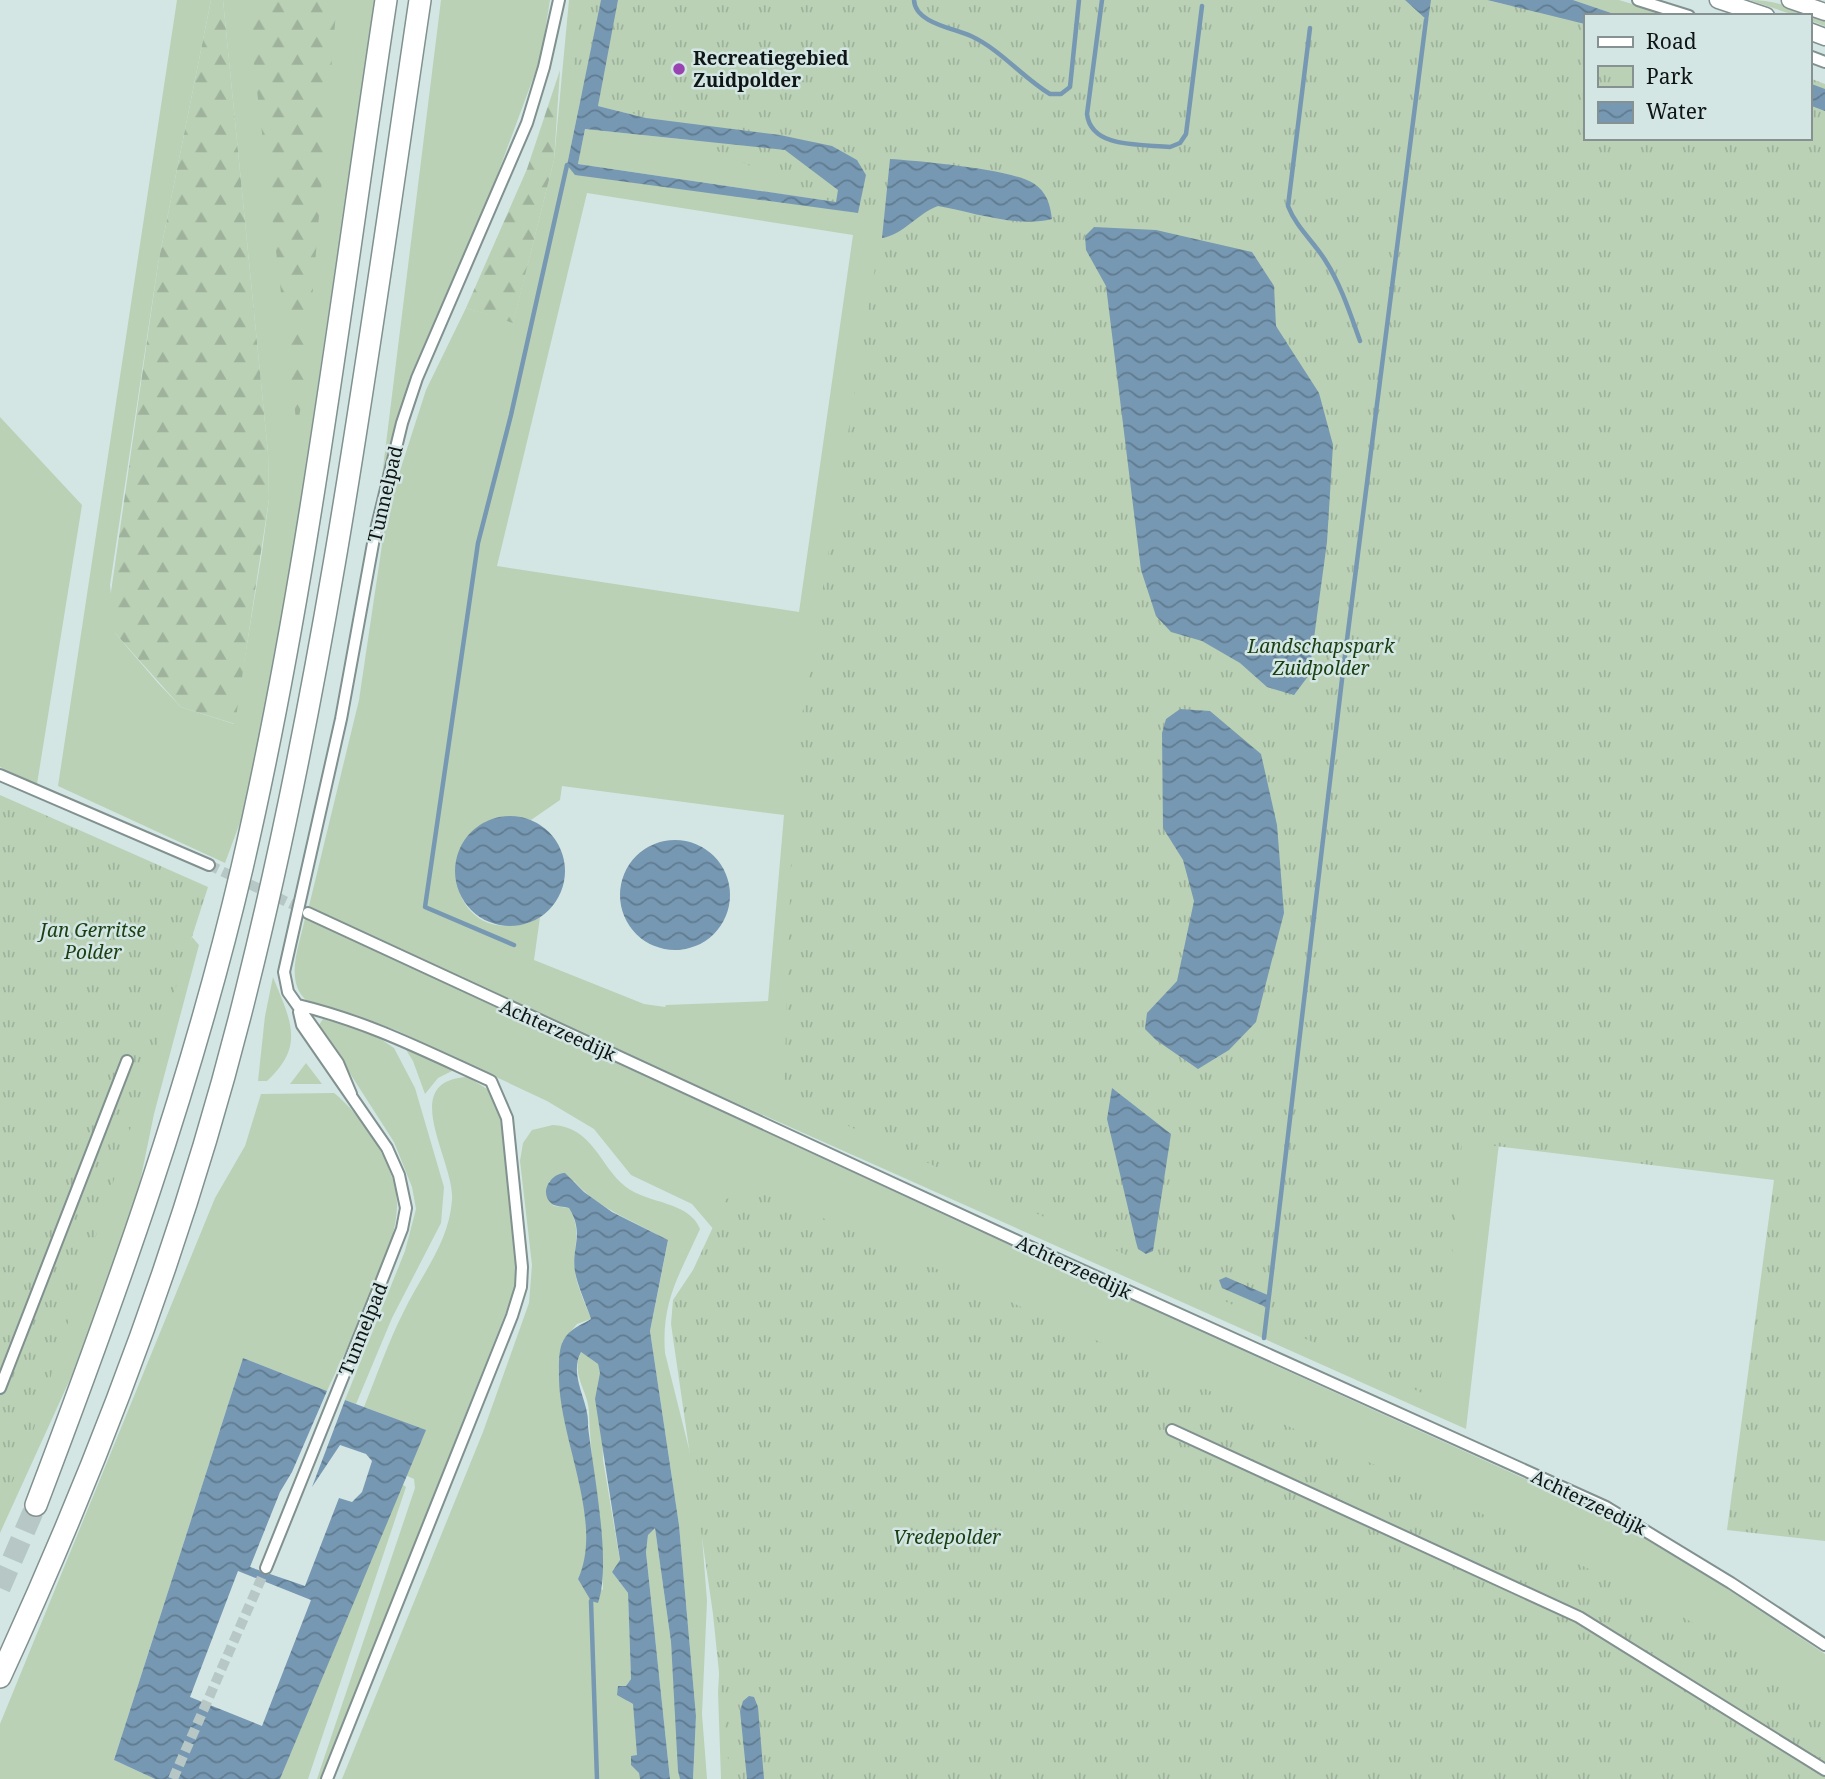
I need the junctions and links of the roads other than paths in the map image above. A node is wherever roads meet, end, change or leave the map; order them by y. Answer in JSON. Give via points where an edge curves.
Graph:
{"nodes":[{"id":1,"x":386,"y":0,"type":"edge"},
{"id":2,"x":420,"y":0,"type":"edge"},
{"id":3,"x":559,"y":0,"type":"edge"},
{"id":4,"x":1638,"y":0,"type":"edge"},
{"id":5,"x":1718,"y":0,"type":"edge"},
{"id":6,"x":1790,"y":0,"type":"edge"},
{"id":7,"x":1825,"y":12,"type":"edge"},
{"id":8,"x":1683,"y":14,"type":"edge"},
{"id":9,"x":1760,"y":14,"type":"edge"},
{"id":10,"x":0,"y":775,"type":"edge"},
{"id":11,"x":209,"y":865,"type":"tunnel mouth"},
{"id":12,"x":308,"y":913,"type":"tunnel mouth"},
{"id":13,"x":298,"y":1005,"type":"junction"},
{"id":14,"x":127,"y":1062,"type":"dead end"},
{"id":15,"x":0,"y":1388,"type":"edge"},
{"id":16,"x":1172,"y":1430,"type":"dead end"},
{"id":17,"x":36,"y":1506,"type":"tunnel mouth"},
{"id":18,"x":266,"y":1568,"type":"tunnel mouth"},
{"id":19,"x":1825,"y":1645,"type":"edge"},
{"id":20,"x":0,"y":1677,"type":"edge"},
{"id":21,"x":1825,"y":1770,"type":"edge"},
{"id":22,"x":327,"y":1779,"type":"edge"}],
"edges":[{"from":1,"to":17,"type":"highway","via":[[290,629],[243,865],[146,1203]]},
{"from":2,"to":20,"type":"highway","via":[[312,697],[246,993],[179,1221],[128,1370]]},
{"from":3,"to":13,"type":"street","name":"Tunnelpad","via":[[527,123],[417,378],[386,485],[341,719],[284,972],[288,992]]},
{"from":4,"to":8,"type":"street"},
{"from":5,"to":9,"type":"main road"},
{"from":6,"to":7,"type":"main road"},
{"from":10,"to":11,"type":"street"},
{"from":12,"to":19,"type":"street","name":"Achterzeedijk","via":[[1606,1507]]},
{"from":13,"to":18,"type":"street","name":"Tunnelpad","via":[[302,1025],[393,1159],[405,1198],[405,1218]]},
{"from":13,"to":22,"type":"street","via":[[348,1017],[491,1080],[507,1118],[522,1267],[521,1287]]},
{"from":14,"to":15,"type":"street"},
{"from":16,"to":21,"type":"street","via":[[1579,1617]]}]}
